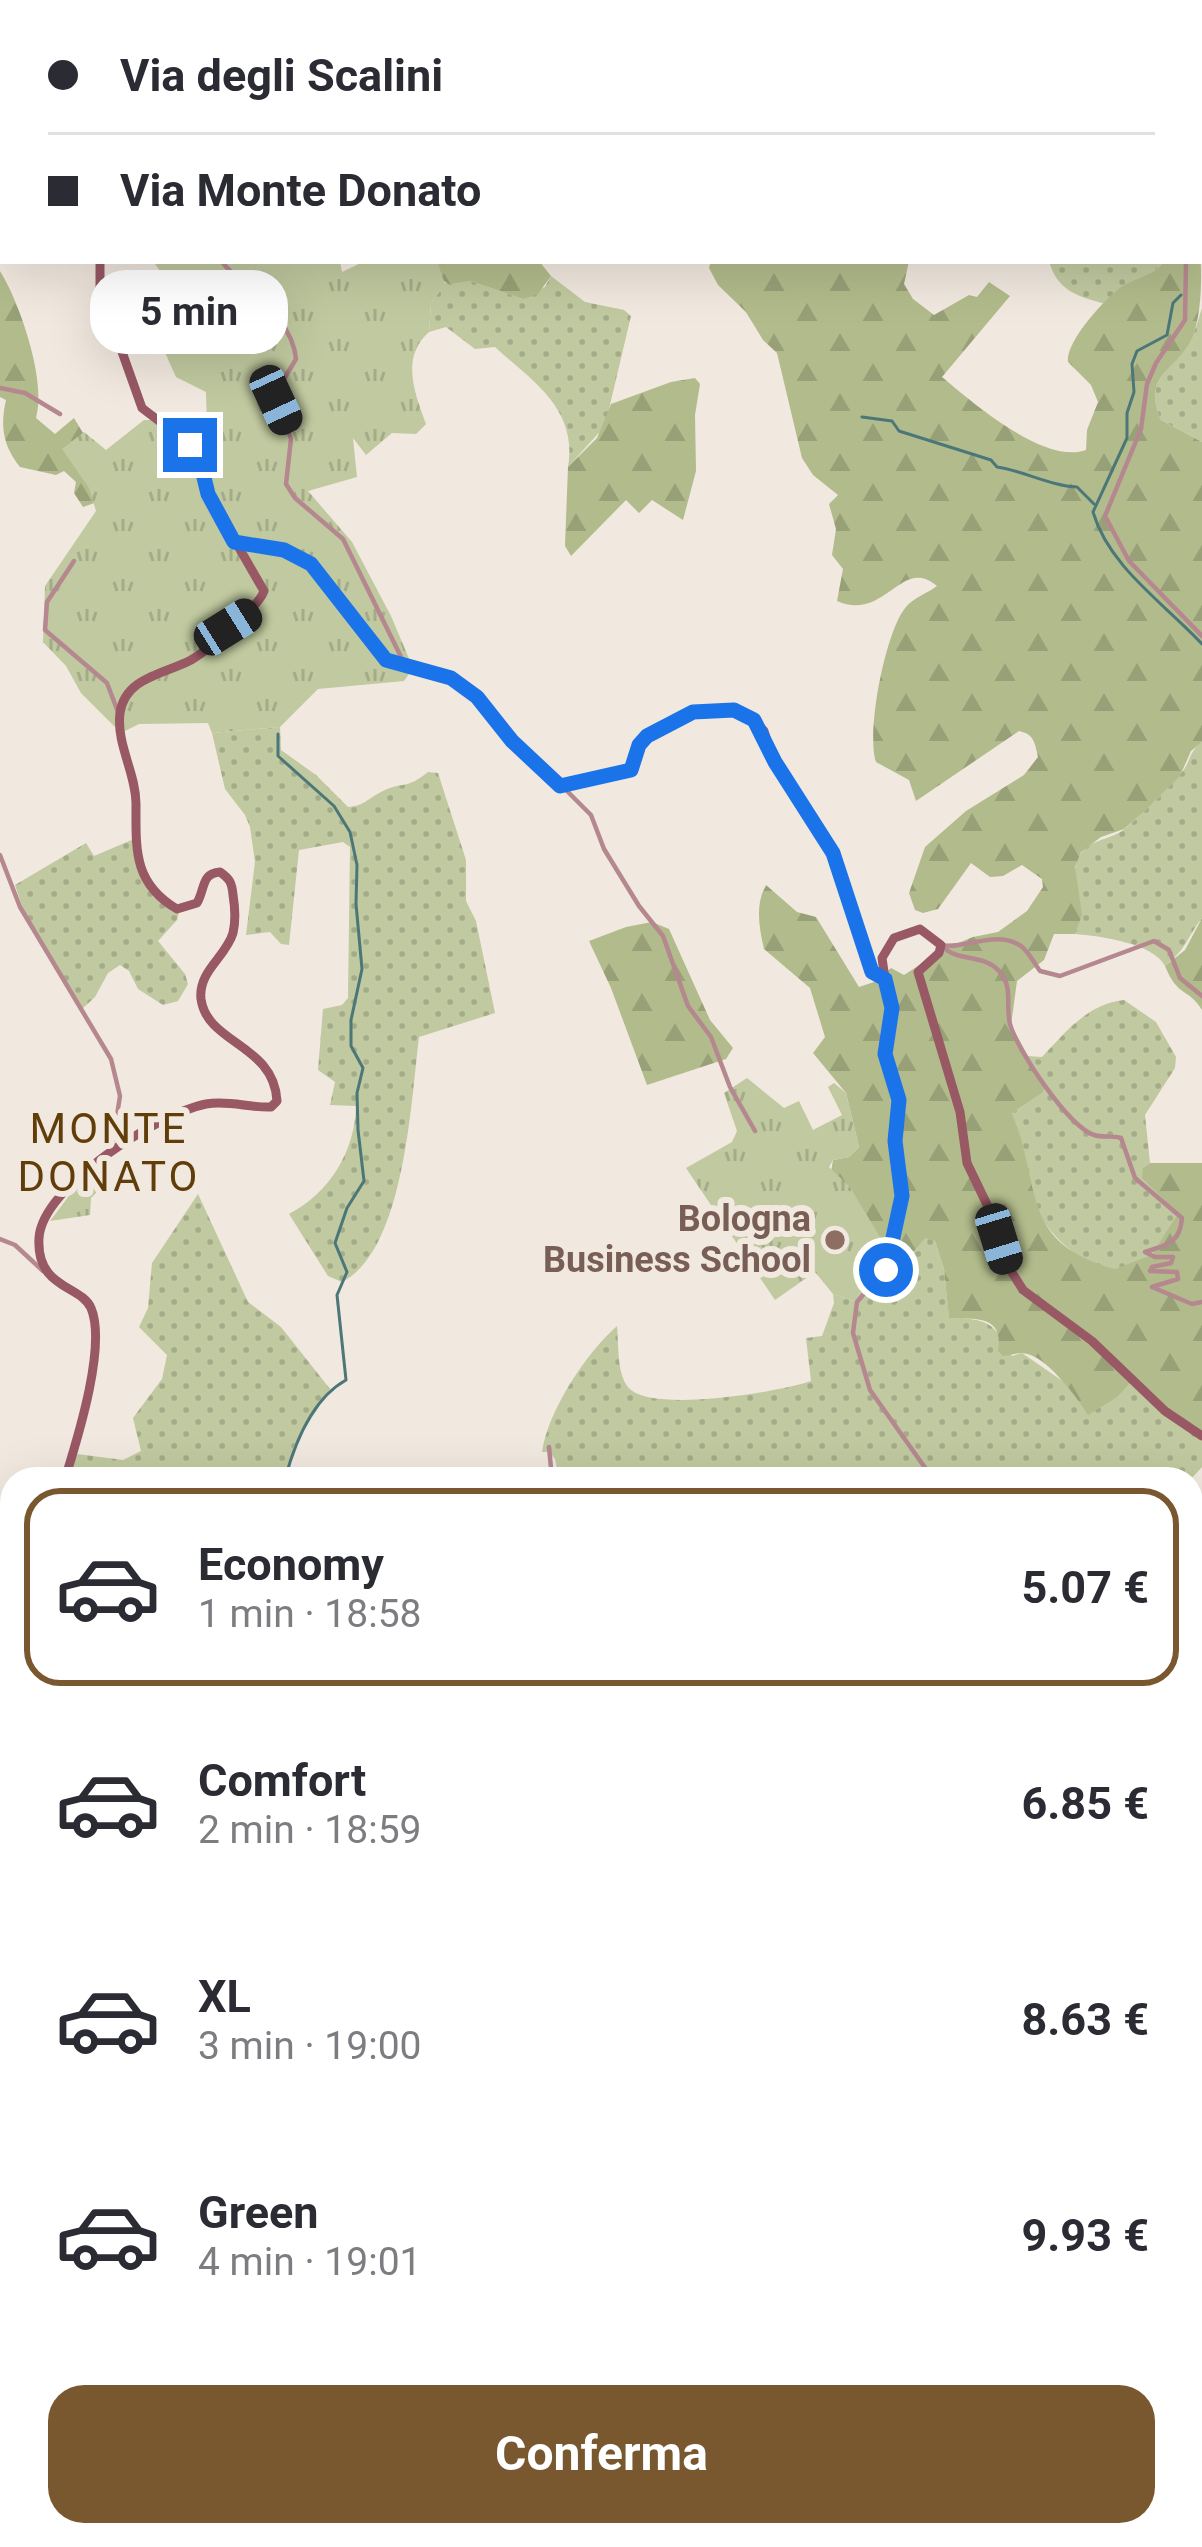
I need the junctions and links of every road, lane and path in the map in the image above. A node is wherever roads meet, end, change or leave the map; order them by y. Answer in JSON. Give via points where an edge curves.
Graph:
{"nodes":[{"id":1,"x":100,"y":264,"type":"edge"},
{"id":2,"x":224,"y":264,"type":"edge"},
{"id":3,"x":1186,"y":264,"type":"edge"},
{"id":4,"x":0,"y":388,"type":"edge"},
{"id":5,"x":60,"y":414,"type":"dead end"},
{"id":6,"x":234,"y":542,"type":"junction"},
{"id":7,"x":74,"y":560,"type":"dead end"},
{"id":8,"x":1202,"y":636,"type":"edge"},
{"id":9,"x":405,"y":665,"type":"junction"},
{"id":10,"x":120,"y":724,"type":"junction"},
{"id":11,"x":563,"y":787,"type":"junction"},
{"id":12,"x":0,"y":855,"type":"edge"},
{"id":13,"x":941,"y":945,"type":"junction"},
{"id":14,"x":885,"y":979,"type":"junction"},
{"id":15,"x":1202,"y":996,"type":"edge"},
{"id":16,"x":755,"y":1132,"type":"dead end"},
{"id":17,"x":111,"y":1151,"type":"junction"},
{"id":18,"x":0,"y":1238,"type":"edge"},
{"id":19,"x":48,"y":1273,"type":"junction"},
{"id":20,"x":1202,"y":1302,"type":"edge"},
{"id":21,"x":1202,"y":1436,"type":"edge"},
{"id":22,"x":549,"y":1447,"type":"dead end"},
{"id":23,"x":68,"y":1467,"type":"edge"},
{"id":24,"x":551,"y":1467,"type":"edge"},
{"id":25,"x":925,"y":1467,"type":"edge"}],
"edges":[{"from":1,"to":6,"type":"street","via":[[100,290],[142,408],[193,447]]},
{"from":2,"to":9,"type":"street","via":[[293,343],[296,359],[275,394],[291,440],[286,484],[343,539]]},
{"from":3,"to":8,"type":"street","via":[[1185,320],[1147,385],[1141,429],[1105,516],[1129,561]]},
{"from":4,"to":5,"type":"street"},
{"from":6,"to":9,"type":"street","via":[[284,550],[311,564],[374,648]]},
{"from":6,"to":10,"type":"street","via":[[264,591],[260,604],[204,652],[137,683]]},
{"from":7,"to":10,"type":"street","via":[[47,602],[45,630],[107,683]]},
{"from":9,"to":11,"type":"street","via":[[451,678],[477,697]]},
{"from":10,"to":17,"type":"street","via":[[134,786],[135,855],[160,900],[190,907],[212,872],[231,883],[232,934],[201,986],[201,1003],[216,1026],[264,1062],[277,1101],[177,1113]]},
{"from":11,"to":14,"type":"street","via":[[631,770],[647,736],[693,712],[734,710],[754,720],[827,842],[872,972]]},
{"from":11,"to":16,"type":"street","via":[[591,815],[604,849],[663,936],[688,1006],[711,1036]]},
{"from":12,"to":17,"type":"street","via":[[20,907],[111,1059],[120,1096]]},
{"from":13,"to":14,"type":"street","via":[[920,929],[894,938],[884,950]]},
{"from":13,"to":15,"type":"street","via":[[1012,942],[1040,971],[1060,976],[1154,941]]},
{"from":13,"to":20,"type":"street","via":[[1000,973],[1011,1029],[1039,1079],[1081,1126],[1121,1138],[1135,1178],[1179,1215],[1175,1240],[1145,1252],[1173,1256],[1150,1271],[1177,1272],[1178,1279],[1153,1290]]},
{"from":13,"to":21,"type":"street","via":[[918,972],[967,1162],[1006,1264],[1023,1290]]},
{"from":14,"to":25,"type":"street","via":[[902,1196],[890,1262],[857,1302],[853,1334],[870,1390]]},
{"from":17,"to":19,"type":"street","via":[[41,1227]]},
{"from":18,"to":19,"type":"street"},
{"from":19,"to":23,"type":"street","via":[[92,1310],[92,1384]]},
{"from":22,"to":24,"type":"street"}]}
